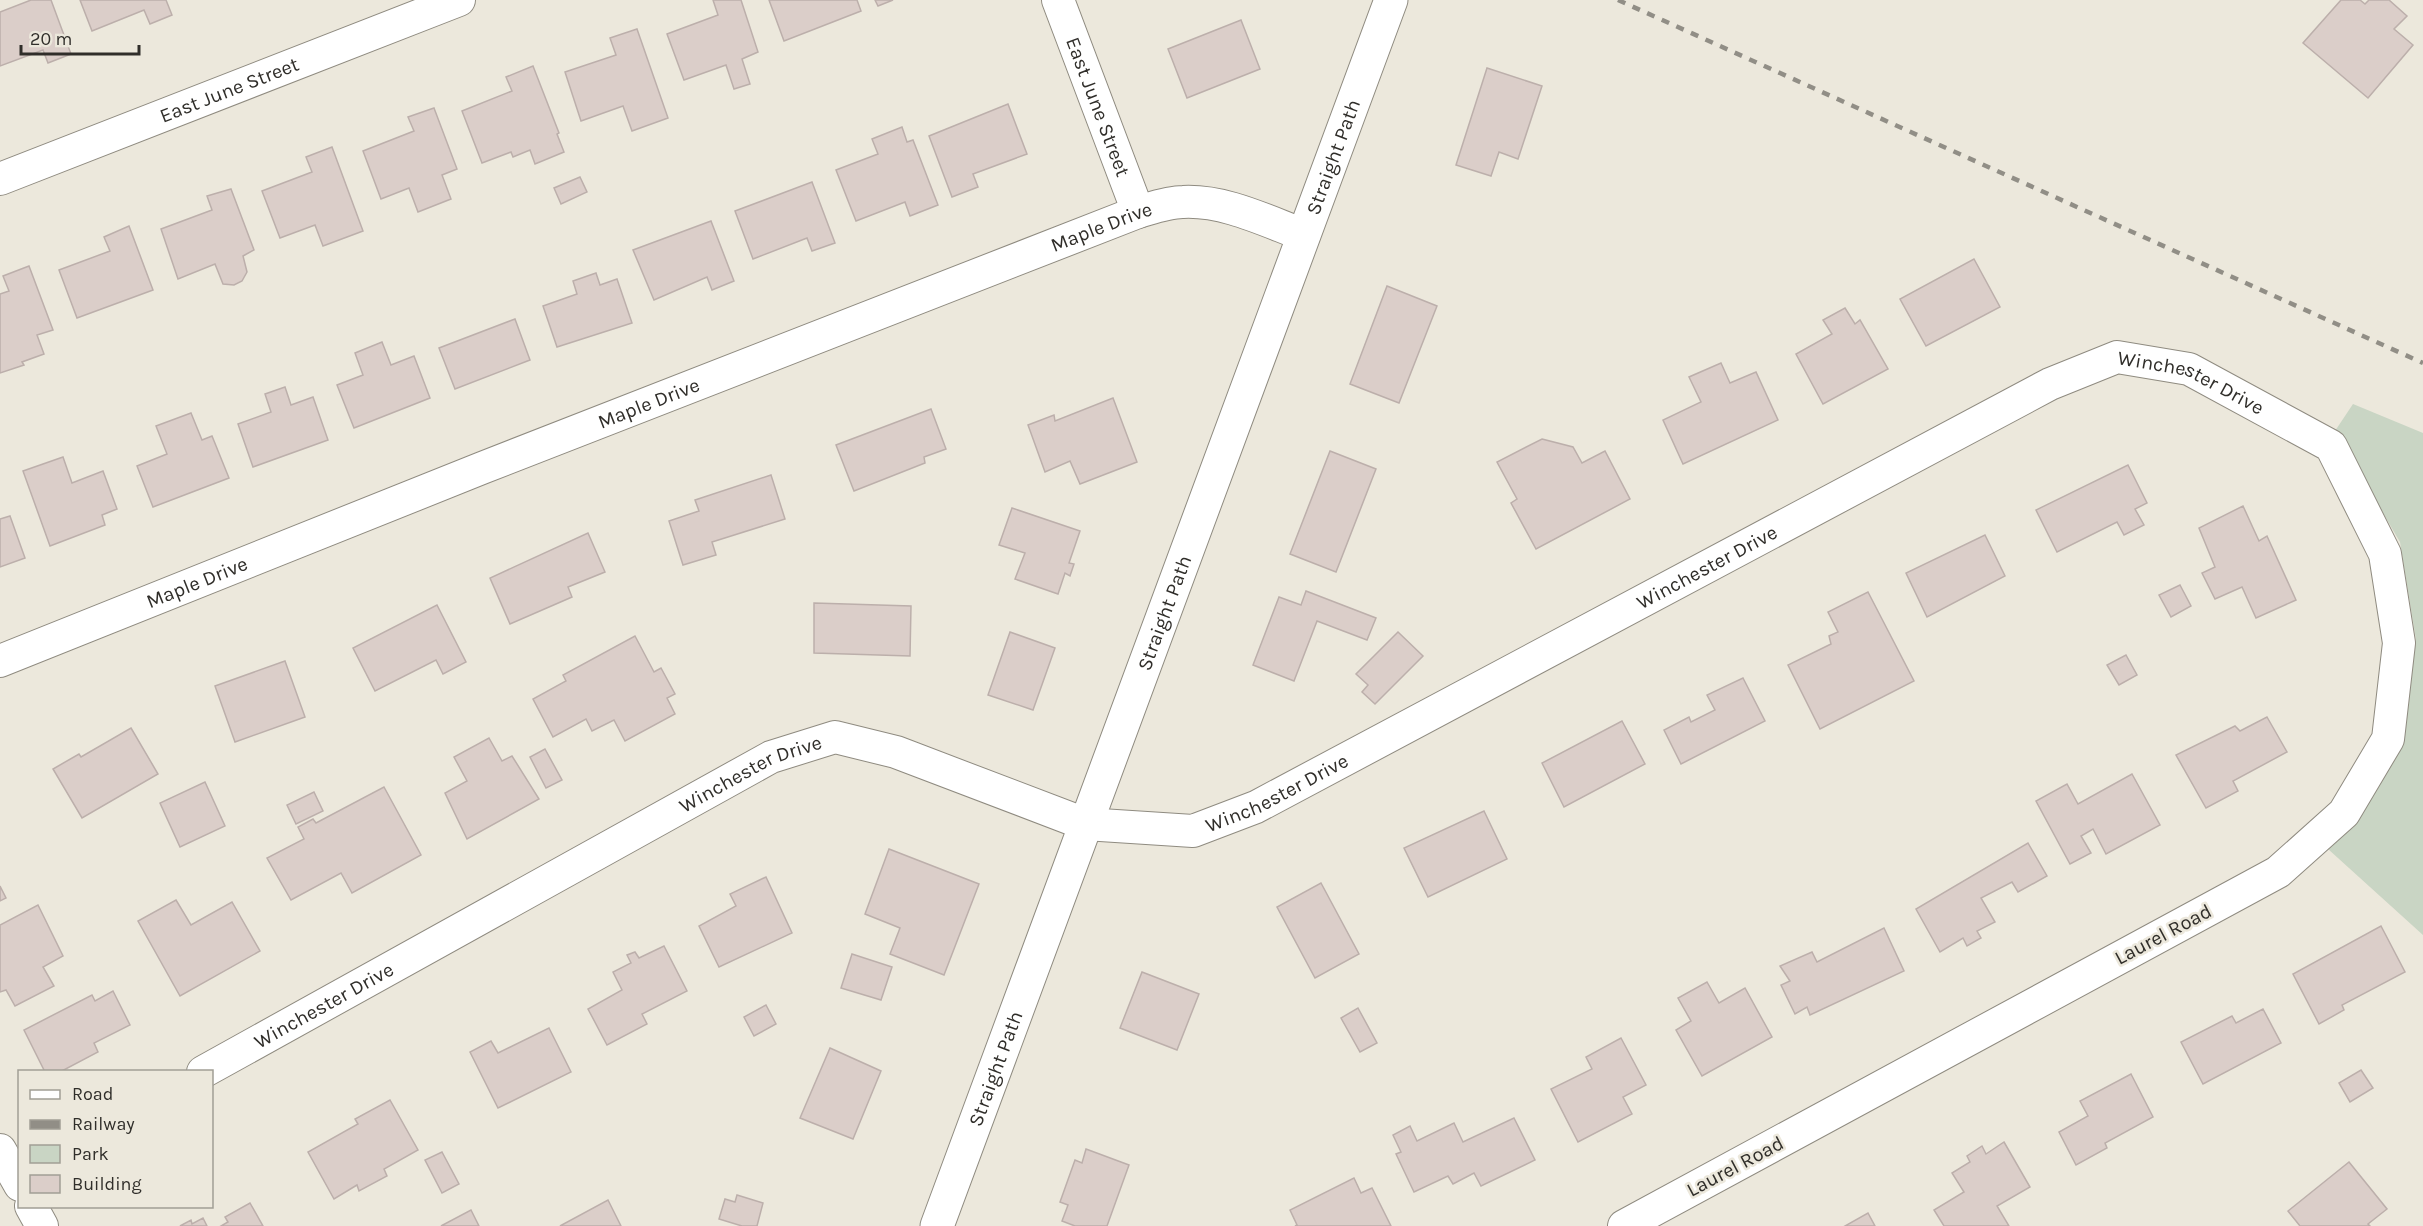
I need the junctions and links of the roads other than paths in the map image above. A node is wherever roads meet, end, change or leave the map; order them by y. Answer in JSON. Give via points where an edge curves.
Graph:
{"nodes":[{"id":1,"x":459,"y":0,"type":"edge"},
{"id":2,"x":1059,"y":0,"type":"edge"},
{"id":3,"x":1391,"y":0,"type":"edge"},
{"id":4,"x":0,"y":179,"type":"edge"},
{"id":5,"x":1137,"y":212,"type":"junction"},
{"id":6,"x":1304,"y":235,"type":"junction"},
{"id":7,"x":2331,"y":446,"type":"joint"},
{"id":8,"x":0,"y":661,"type":"edge"},
{"id":9,"x":1085,"y":824,"type":"junction"},
{"id":10,"x":204,"y":1070,"type":"edge"},
{"id":11,"x":0,"y":1150,"type":"edge"},
{"id":12,"x":14,"y":1181,"type":"edge"},
{"id":13,"x":32,"y":1208,"type":"edge"},
{"id":14,"x":42,"y":1226,"type":"edge"},
{"id":15,"x":937,"y":1226,"type":"edge"},
{"id":16,"x":1624,"y":1226,"type":"edge"}],
"edges":[{"from":1,"to":4,"type":"street","name":"East June Street"},
{"from":2,"to":5,"type":"street","name":"East June Street"},
{"from":3,"to":6,"type":"main road","name":"Straight Path"},
{"from":5,"to":6,"type":"street","name":"Maple Drive","via":[[1174,203],[1201,202]]},
{"from":5,"to":8,"type":"street","name":"Maple Drive"},
{"from":6,"to":9,"type":"main road","name":"Straight Path"},
{"from":7,"to":9,"type":"street","name":"Winchester Drive","via":[[2190,369],[2117,357],[2050,384],[1256,807],[1193,831]]},
{"from":7,"to":16,"type":"street","name":"Laurel Road","via":[[2385,554],[2399,643],[2388,739],[2344,813],[2278,872]]},
{"from":9,"to":10,"type":"street","name":"Winchester Drive","via":[[896,752],[835,737],[771,758]]},
{"from":9,"to":15,"type":"main road","name":"Straight Path"},
{"from":11,"to":12,"type":"street"},
{"from":13,"to":14,"type":"street"}]}
